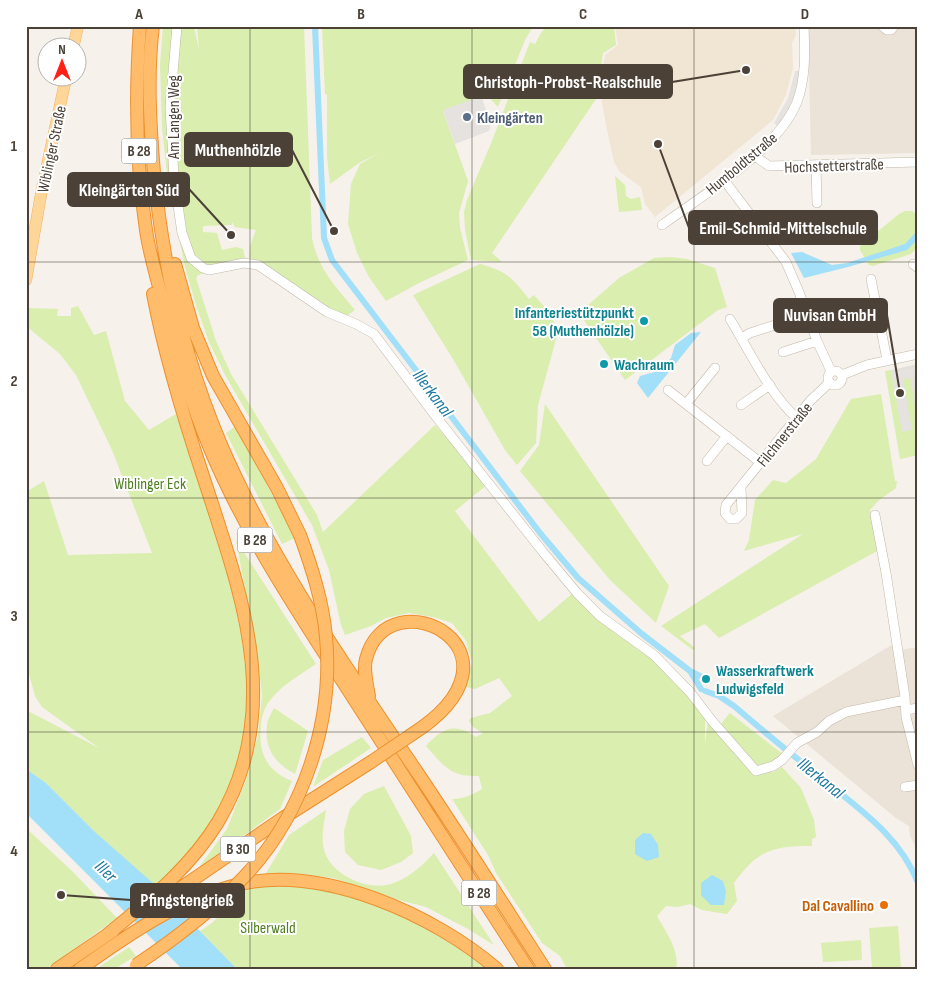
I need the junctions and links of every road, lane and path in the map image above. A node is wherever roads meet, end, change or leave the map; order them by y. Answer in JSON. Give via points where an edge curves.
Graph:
{"nodes":[{"id":1,"x":140,"y":26,"type":"edge"},
{"id":2,"x":153,"y":26,"type":"edge"},
{"id":3,"x":178,"y":26,"type":"edge"},
{"id":4,"x":804,"y":26,"type":"edge"},
{"id":5,"x":882,"y":26,"type":"edge"},
{"id":6,"x":894,"y":26,"type":"edge"},
{"id":7,"x":64,"y":88,"type":"edge"},
{"id":8,"x":755,"y":156,"type":"junction"},
{"id":9,"x":918,"y":162,"type":"edge"},
{"id":10,"x":816,"y":165,"type":"junction"},
{"id":11,"x":724,"y":180,"type":"junction"},
{"id":12,"x":817,"y":203,"type":"dead end"},
{"id":13,"x":158,"y":212,"type":"junction"},
{"id":14,"x":662,"y":225,"type":"dead end"},
{"id":15,"x":147,"y":233,"type":"junction"},
{"id":16,"x":871,"y":279,"type":"dead end"},
{"id":17,"x":26,"y":280,"type":"edge"},
{"id":18,"x":847,"y":304,"type":"dead end"},
{"id":19,"x":808,"y":317,"type":"junction"},
{"id":20,"x":730,"y":319,"type":"dead end"},
{"id":21,"x":879,"y":320,"type":"junction"},
{"id":22,"x":775,"y":325,"type":"dead end"},
{"id":23,"x":853,"y":325,"type":"dead end"},
{"id":24,"x":742,"y":338,"type":"junction"},
{"id":25,"x":817,"y":341,"type":"junction"},
{"id":26,"x":783,"y":352,"type":"dead end"},
{"id":27,"x":918,"y":354,"type":"edge"},
{"id":28,"x":887,"y":360,"type":"junction"},
{"id":29,"x":715,"y":368,"type":"dead end"},
{"id":30,"x":831,"y":371,"type":"junction"},
{"id":31,"x":842,"y":374,"type":"junction"},
{"id":32,"x":830,"y":382,"type":"junction"},
{"id":33,"x":770,"y":385,"type":"junction"},
{"id":34,"x":668,"y":390,"type":"dead end"},
{"id":35,"x":686,"y":404,"type":"junction"},
{"id":36,"x":741,"y":405,"type":"dead end"},
{"id":37,"x":797,"y":418,"type":"junction"},
{"id":38,"x":727,"y":436,"type":"junction"},
{"id":39,"x":707,"y":462,"type":"dead end"},
{"id":40,"x":761,"y":463,"type":"junction"},
{"id":41,"x":741,"y":488,"type":"dead end"},
{"id":42,"x":874,"y":516,"type":"dead end"},
{"id":43,"x":370,"y":701,"type":"junction"},
{"id":44,"x":905,"y":705,"type":"junction"},
{"id":45,"x":918,"y":708,"type":"edge"},
{"id":46,"x":918,"y":765,"type":"edge"},
{"id":47,"x":918,"y":785,"type":"edge"},
{"id":48,"x":905,"y":787,"type":"dead end"},
{"id":49,"x":111,"y":939,"type":"junction"},
{"id":50,"x":132,"y":967,"type":"edge"},
{"id":51,"x":57,"y":969,"type":"edge"},
{"id":52,"x":80,"y":969,"type":"edge"},
{"id":53,"x":497,"y":969,"type":"edge"},
{"id":54,"x":528,"y":969,"type":"edge"},
{"id":55,"x":545,"y":969,"type":"edge"}],
"edges":[{"from":1,"to":15,"type":"highway","number":"B 28","via":[[138,136]]},
{"from":2,"to":13,"type":"highway","number":"B 28","via":[[151,123]]},
{"from":3,"to":44,"type":"street","name":"Am Langen Weg","via":[[170,107],[174,178],[182,233],[191,258],[209,270],[244,263],[258,265],[327,312],[374,334],[577,593],[600,616],[654,656],[690,692],[755,770],[773,766],[796,744],[846,712]]},
{"from":4,"to":8,"type":"street","name":"Humboldtstraße","via":[[805,67],[797,101],[782,128]]},
{"from":5,"to":6,"type":"street","via":[[887,30]]},
{"from":7,"to":17,"type":"main road","name":"Wiblinger Straße"},
{"from":8,"to":10,"type":"street","name":"Hochstetterstraße","via":[[769,166]]},
{"from":8,"to":11,"type":"street","name":"Humboldtstraße"},
{"from":9,"to":10,"type":"street","name":"Hochstetterstraße"},
{"from":10,"to":12,"type":"street"},
{"from":11,"to":14,"type":"street","name":"Humboldtstraße"},
{"from":11,"to":19,"type":"street","via":[[786,262]]},
{"from":13,"to":43,"type":"highway","number":"B 28","via":[[181,325],[222,446],[283,565]]},
{"from":13,"to":50,"type":"highway","bridge":true,"via":[[193,328],[213,376],[300,534],[315,577],[327,661],[324,706],[310,765],[298,796],[271,844],[226,896],[190,927]]},
{"from":15,"to":49,"type":"highway","via":[[148,266],[165,347],[241,598],[254,677],[251,728],[244,761],[218,823],[182,869]]},
{"from":15,"to":54,"type":"highway","number":"B 28","via":[[193,405],[211,452],[250,530],[299,613]]},
{"from":16,"to":21,"type":"street"},
{"from":18,"to":19,"type":"street"},
{"from":19,"to":25,"type":"street"},
{"from":20,"to":24,"type":"street"},
{"from":21,"to":23,"type":"street"},
{"from":21,"to":28,"type":"street"},
{"from":22,"to":24,"type":"street"},
{"from":24,"to":33,"type":"street"},
{"from":25,"to":26,"type":"street"},
{"from":25,"to":30,"type":"street"},
{"from":27,"to":28,"type":"street","name":"Filchnerstraße"},
{"from":28,"to":31,"type":"street","name":"Filchnerstraße"},
{"from":29,"to":35,"type":"street"},
{"from":30,"to":31,"type":"street"},
{"from":30,"to":32,"type":"street"},
{"from":31,"to":32,"type":"street","name":"Filchnerstraße","via":[[840,383]]},
{"from":32,"to":37,"type":"street","name":"Filchnerstraße"},
{"from":33,"to":36,"type":"street"},
{"from":33,"to":37,"type":"street"},
{"from":34,"to":35,"type":"street"},
{"from":35,"to":38,"type":"street"},
{"from":37,"to":40,"type":"street","name":"Filchnerstraße"},
{"from":38,"to":39,"type":"street"},
{"from":38,"to":40,"type":"street"},
{"from":40,"to":41,"type":"street","name":"Filchnerstraße"},
{"from":42,"to":44,"type":"street","via":[[886,573]]},
{"from":43,"to":49,"type":"highway","number":"B 30","bridge":true,"via":[[366,660],[379,636],[394,625],[410,622],[439,628],[453,640],[462,657],[461,682],[454,696],[434,718],[143,913]]},
{"from":43,"to":55,"type":"highway","number":"B 28"},
{"from":44,"to":45,"type":"street","name":"Am Langen Weg"},
{"from":44,"to":46,"type":"street"},
{"from":47,"to":48,"type":"street"},
{"from":49,"to":51,"type":"highway","number":"B 30"},
{"from":49,"to":52,"type":"highway","number":"B 30"},
{"from":49,"to":53,"type":"highway","number":"B 30","via":[[208,894],[241,884],[265,881],[306,883],[339,888],[394,906],[454,937]]}]}
